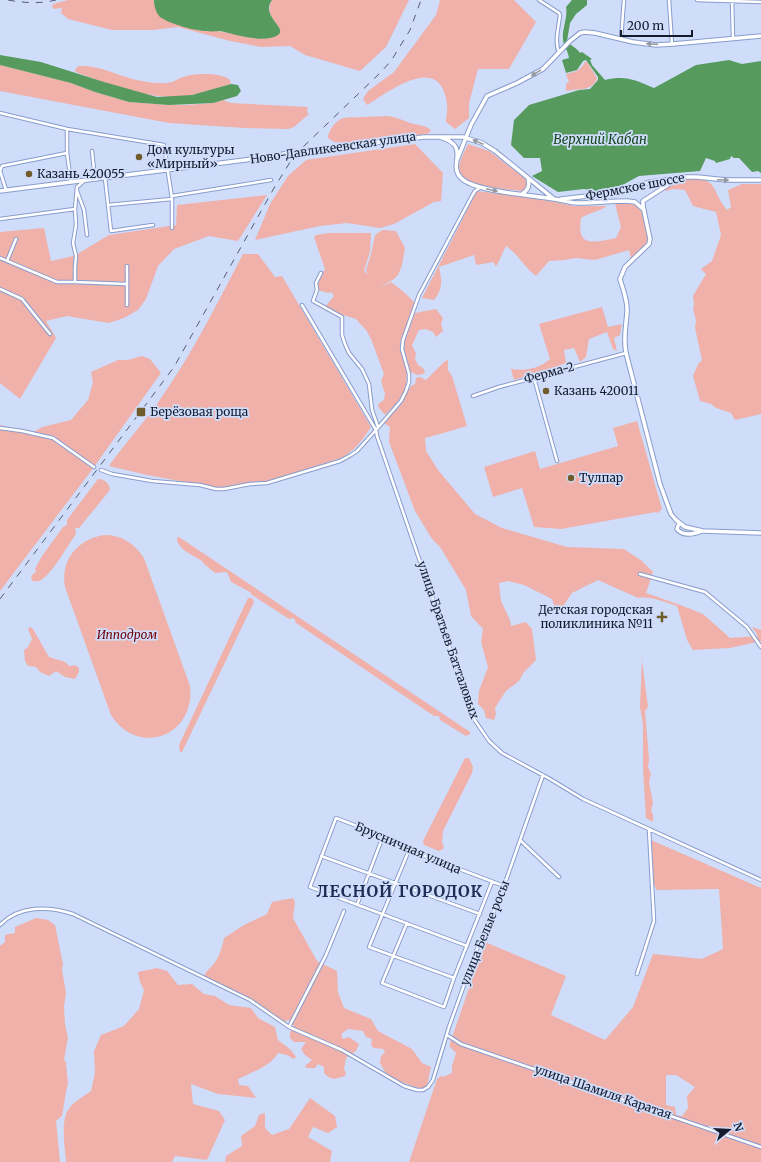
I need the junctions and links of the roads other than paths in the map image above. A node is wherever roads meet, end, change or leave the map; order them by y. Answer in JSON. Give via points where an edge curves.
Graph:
{"nodes":[{"id":1,"x":539,"y":0,"type":"edge"},
{"id":2,"x":624,"y":0,"type":"edge"},
{"id":3,"x":669,"y":0,"type":"edge"},
{"id":4,"x":697,"y":0,"type":"edge"},
{"id":5,"x":732,"y":0,"type":"edge"},
{"id":6,"x":761,"y":2,"type":"edge"},
{"id":7,"x":761,"y":36,"type":"edge"},
{"id":8,"x":733,"y":38,"type":"junction"},
{"id":9,"x":621,"y":40,"type":"junction"},
{"id":10,"x":672,"y":44,"type":"junction"},
{"id":11,"x":559,"y":52,"type":"junction"},
{"id":12,"x":0,"y":112,"type":"edge"},
{"id":13,"x":471,"y":125,"type":"junction"},
{"id":14,"x":67,"y":129,"type":"junction"},
{"id":15,"x":437,"y":136,"type":"junction"},
{"id":16,"x":460,"y":136,"type":"junction"},
{"id":17,"x":465,"y":137,"type":"junction"},
{"id":18,"x":92,"y":151,"type":"dead end"},
{"id":19,"x":67,"y":153,"type":"junction"},
{"id":20,"x":457,"y":160,"type":"junction"},
{"id":21,"x":169,"y":169,"type":"junction"},
{"id":22,"x":0,"y":171,"type":"edge"},
{"id":23,"x":685,"y":177,"type":"junction"},
{"id":24,"x":105,"y":178,"type":"junction"},
{"id":25,"x":528,"y":178,"type":"junction"},
{"id":26,"x":95,"y":179,"type":"junction"},
{"id":27,"x":86,"y":180,"type":"junction"},
{"id":28,"x":271,"y":180,"type":"dead end"},
{"id":29,"x":761,"y":180,"type":"edge"},
{"id":30,"x":72,"y":182,"type":"junction"},
{"id":31,"x":470,"y":184,"type":"junction"},
{"id":32,"x":480,"y":187,"type":"junction"},
{"id":33,"x":77,"y":189,"type":"junction"},
{"id":34,"x":0,"y":191,"type":"edge"},
{"id":35,"x":6,"y":191,"type":"junction"},
{"id":36,"x":522,"y":194,"type":"junction"},
{"id":37,"x":472,"y":196,"type":"junction"},
{"id":38,"x":172,"y":198,"type":"junction"},
{"id":39,"x":555,"y":199,"type":"junction"},
{"id":40,"x":108,"y":206,"type":"junction"},
{"id":41,"x":75,"y":209,"type":"junction"},
{"id":42,"x":644,"y":210,"type":"junction"},
{"id":43,"x":0,"y":219,"type":"edge"},
{"id":44,"x":153,"y":225,"type":"dead end"},
{"id":45,"x":172,"y":228,"type":"dead end"},
{"id":46,"x":87,"y":236,"type":"dead end"},
{"id":47,"x":16,"y":239,"type":"dead end"},
{"id":48,"x":0,"y":258,"type":"edge"},
{"id":49,"x":6,"y":261,"type":"junction"},
{"id":50,"x":127,"y":266,"type":"dead end"},
{"id":51,"x":321,"y":273,"type":"dead end"},
{"id":52,"x":75,"y":282,"type":"junction"},
{"id":53,"x":126,"y":284,"type":"junction"},
{"id":54,"x":0,"y":289,"type":"edge"},
{"id":55,"x":127,"y":305,"type":"dead end"},
{"id":56,"x":302,"y":305,"type":"dead end"},
{"id":57,"x":50,"y":334,"type":"dead end"},
{"id":58,"x":626,"y":353,"type":"junction"},
{"id":59,"x":534,"y":378,"type":"junction"},
{"id":60,"x":473,"y":396,"type":"dead end"},
{"id":61,"x":0,"y":428,"type":"edge"},
{"id":62,"x":377,"y":428,"type":"junction"},
{"id":63,"x":557,"y":461,"type":"dead end"},
{"id":64,"x":94,"y":467,"type":"dead end"},
{"id":65,"x":102,"y":470,"type":"dead end"},
{"id":66,"x":679,"y":522,"type":"junction"},
{"id":67,"x":703,"y":531,"type":"junction"},
{"id":68,"x":761,"y":533,"type":"edge"},
{"id":69,"x":640,"y":574,"type":"dead end"},
{"id":70,"x":761,"y":647,"type":"edge"},
{"id":71,"x":543,"y":775,"type":"junction"},
{"id":72,"x":649,"y":830,"type":"junction"},
{"id":73,"x":383,"y":836,"type":"junction"},
{"id":74,"x":521,"y":841,"type":"junction"},
{"id":75,"x":409,"y":850,"type":"junction"},
{"id":76,"x":321,"y":856,"type":"junction"},
{"id":77,"x":369,"y":873,"type":"junction"},
{"id":78,"x":559,"y":877,"type":"dead end"},
{"id":79,"x":761,"y":880,"type":"edge"},
{"id":80,"x":492,"y":882,"type":"junction"},
{"id":81,"x":396,"y":883,"type":"junction"},
{"id":82,"x":504,"y":886,"type":"junction"},
{"id":83,"x":358,"y":905,"type":"junction"},
{"id":84,"x":344,"y":911,"type":"dead end"},
{"id":85,"x":384,"y":914,"type":"junction"},
{"id":86,"x":480,"y":914,"type":"junction"},
{"id":87,"x":407,"y":923,"type":"junction"},
{"id":88,"x":0,"y":924,"type":"edge"},
{"id":89,"x":468,"y":946,"type":"junction"},
{"id":90,"x":394,"y":956,"type":"junction"},
{"id":91,"x":637,"y":974,"type":"dead end"},
{"id":92,"x":454,"y":978,"type":"junction"},
{"id":93,"x":289,"y":1027,"type":"junction"},
{"id":94,"x":447,"y":1035,"type":"junction"},
{"id":95,"x":761,"y":1147,"type":"edge"}],
"edges":[{"from":1,"to":11,"type":"street","via":[[560,13],[557,40]]},
{"from":2,"to":9,"type":"street"},
{"from":3,"to":10,"type":"street"},
{"from":4,"to":5,"type":"street"},
{"from":5,"to":6,"type":"street"},
{"from":5,"to":8,"type":"street"},
{"from":7,"to":8,"type":"street"},
{"from":8,"to":10,"type":"street"},
{"from":10,"to":9,"type":"street","one_way":true,"via":[[656,45]]},
{"from":9,"to":11,"type":"street","via":[[585,32],[577,35]]},
{"from":11,"to":13,"type":"street","one_way":true,"via":[[534,75],[486,96]]},
{"from":12,"to":14,"type":"street"},
{"from":13,"to":16,"type":"street"},
{"from":13,"to":17,"type":"street"},
{"from":14,"to":19,"type":"street"},
{"from":14,"to":21,"type":"street","via":[[164,144]]},
{"from":15,"to":16,"type":"street","name":"Ново-Давликеевская улица"},
{"from":15,"to":20,"type":"street","via":[[454,144]]},
{"from":15,"to":21,"type":"street","name":"Ново-Давликеевская улица","bridge":true},
{"from":16,"to":17,"type":"street","name":"Фермское шоссе"},
{"from":17,"to":20,"type":"street"},
{"from":25,"to":17,"type":"street","name":"Фермское шоссе","one_way":true,"via":[[495,151]]},
{"from":18,"to":26,"type":"street"},
{"from":19,"to":22,"type":"street","via":[[2,166]]},
{"from":19,"to":30,"type":"street"},
{"from":20,"to":31,"type":"street","via":[[458,174]]},
{"from":21,"to":24,"type":"street","name":"Ново-Давликеевская улица"},
{"from":21,"to":38,"type":"street"},
{"from":22,"to":35,"type":"street"},
{"from":23,"to":29,"type":"street","name":"Фермское шоссе","one_way":true},
{"from":23,"to":39,"type":"street","name":"Фермское шоссе","via":[[650,182],[614,193]]},
{"from":23,"to":42,"type":"street","via":[[647,197],[643,201]]},
{"from":24,"to":26,"type":"street","name":"Ново-Давликеевская улица"},
{"from":24,"to":40,"type":"street"},
{"from":25,"to":36,"type":"street","via":[[529,187]]},
{"from":25,"to":39,"type":"street","name":"Фермское шоссе"},
{"from":26,"to":27,"type":"street","name":"Ново-Давликеевская улица"},
{"from":27,"to":30,"type":"street","name":"Ново-Давликеевская улица"},
{"from":27,"to":33,"type":"street"},
{"from":28,"to":38,"type":"street"},
{"from":30,"to":33,"type":"street"},
{"from":30,"to":35,"type":"street","name":"Ново-Давликеевская улица"},
{"from":31,"to":32,"type":"street","name":"Фермское шоссе"},
{"from":31,"to":37,"type":"street","via":[[474,190]]},
{"from":32,"to":36,"type":"street","name":"Фермское шоссе","one_way":true},
{"from":32,"to":37,"type":"street"},
{"from":33,"to":41,"type":"street"},
{"from":33,"to":46,"type":"street"},
{"from":34,"to":35,"type":"street","name":"Ново-Давликеевская улица"},
{"from":36,"to":39,"type":"street","name":"Фермское шоссе"},
{"from":37,"to":62,"type":"street","via":[[419,295],[403,340],[402,349],[409,374],[406,391],[401,401]]},
{"from":38,"to":40,"type":"street"},
{"from":38,"to":45,"type":"street"},
{"from":39,"to":42,"type":"street","name":"Фермское шоссе","via":[[578,203],[627,201],[635,202]]},
{"from":40,"to":44,"type":"street","via":[[111,231]]},
{"from":41,"to":43,"type":"street"},
{"from":41,"to":52,"type":"street"},
{"from":42,"to":58,"type":"street","via":[[650,239],[625,267],[620,279],[627,311],[624,339]]},
{"from":47,"to":49,"type":"street"},
{"from":48,"to":49,"type":"street"},
{"from":49,"to":52,"type":"street","via":[[57,282]]},
{"from":50,"to":53,"type":"street"},
{"from":51,"to":62,"type":"street","via":[[316,283],[313,301],[342,317],[345,344],[369,384]]},
{"from":52,"to":53,"type":"street"},
{"from":53,"to":55,"type":"street"},
{"from":54,"to":57,"type":"street","via":[[22,299]]},
{"from":56,"to":62,"type":"street","name":"улица Братьев Батталовых"},
{"from":58,"to":59,"type":"street","name":"Ферма-2"},
{"from":58,"to":66,"type":"street","via":[[660,484],[671,514]]},
{"from":59,"to":60,"type":"street","name":"Ферма-2"},
{"from":59,"to":63,"type":"street"},
{"from":61,"to":64,"type":"street","via":[[43,435],[57,440]]},
{"from":62,"to":65,"type":"street","via":[[357,451],[340,461],[267,483],[216,489],[152,481]]},
{"from":62,"to":71,"type":"street","name":"улица Братьев Батталовых","via":[[377,436],[474,719],[502,753]]},
{"from":66,"to":67,"type":"street","via":[[685,527]]},
{"from":66,"to":67,"type":"street","via":[[677,529],[682,533]]},
{"from":67,"to":68,"type":"street"},
{"from":69,"to":70,"type":"street","via":[[705,592],[747,627]]},
{"from":71,"to":72,"type":"street","name":"улица Братьев Батталовых","via":[[593,805]]},
{"from":71,"to":74,"type":"street","name":"улица Белые росы"},
{"from":72,"to":79,"type":"street","name":"улица Братьев Батталовых"},
{"from":72,"to":91,"type":"street","via":[[654,921]]},
{"from":73,"to":75,"type":"street","name":"Брусничная улица"},
{"from":73,"to":76,"type":"street","name":"Брусничная улица","via":[[336,818]]},
{"from":73,"to":77,"type":"street"},
{"from":74,"to":78,"type":"street"},
{"from":74,"to":82,"type":"street","name":"улица Белые росы"},
{"from":75,"to":80,"type":"street","name":"Брусничная улица"},
{"from":75,"to":81,"type":"street"},
{"from":76,"to":77,"type":"street"},
{"from":76,"to":83,"type":"street","via":[[310,887]]},
{"from":77,"to":81,"type":"street"},
{"from":77,"to":83,"type":"street"},
{"from":80,"to":82,"type":"street","name":"Брусничная улица"},
{"from":80,"to":86,"type":"street"},
{"from":81,"to":85,"type":"street"},
{"from":81,"to":86,"type":"street"},
{"from":82,"to":94,"type":"street","name":"улица Белые росы","via":[[477,948]]},
{"from":83,"to":85,"type":"street"},
{"from":84,"to":93,"type":"street","via":[[326,955]]},
{"from":85,"to":87,"type":"street"},
{"from":85,"to":90,"type":"street","via":[[370,947]]},
{"from":86,"to":89,"type":"street"},
{"from":87,"to":89,"type":"street"},
{"from":87,"to":90,"type":"street"},
{"from":88,"to":93,"type":"street","via":[[25,910],[44,908],[73,914],[250,1000]]},
{"from":89,"to":92,"type":"street"},
{"from":90,"to":92,"type":"street"},
{"from":90,"to":92,"type":"street","via":[[382,983],[444,1007]]},
{"from":93,"to":94,"type":"street","name":"улица Белые росы","via":[[342,1050],[404,1086],[420,1091],[426,1089],[433,1080]]},
{"from":94,"to":95,"type":"street","name":"улица Шамиля Каратая","via":[[461,1044]]}]}
